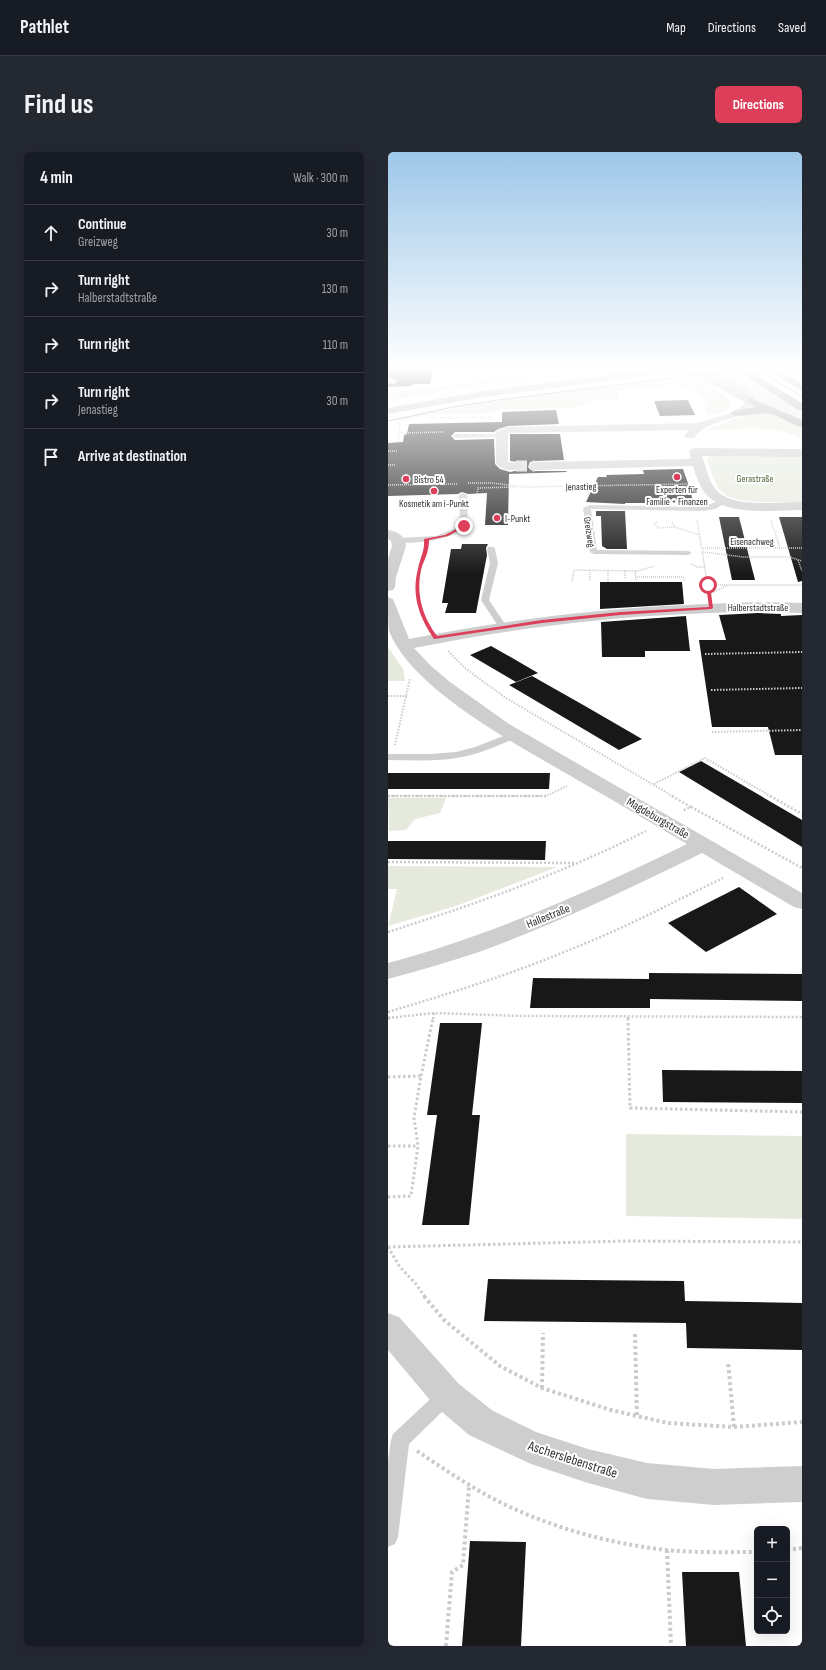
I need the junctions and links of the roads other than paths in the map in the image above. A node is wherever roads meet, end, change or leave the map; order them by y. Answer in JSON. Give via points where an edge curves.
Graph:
{"nodes":[{"id":1,"x":455,"y":436,"type":"dead end"},
{"id":2,"x":462,"y":436,"type":"edge"},
{"id":3,"x":502,"y":436,"type":"edge"},
{"id":4,"x":691,"y":436,"type":"edge"},
{"id":5,"x":802,"y":453,"type":"edge"},
{"id":6,"x":696,"y":457,"type":"junction"},
{"id":7,"x":516,"y":466,"type":"tunnel mouth"},
{"id":8,"x":535,"y":466,"type":"tunnel mouth"},
{"id":9,"x":463,"y":496,"type":"dead end"},
{"id":10,"x":725,"y":501,"type":"junction"},
{"id":11,"x":802,"y":506,"type":"edge"},
{"id":12,"x":393,"y":537,"type":"edge"},
{"id":13,"x":491,"y":549,"type":"dead end"},
{"id":14,"x":692,"y":552,"type":"road end"},
{"id":15,"x":388,"y":587,"type":"edge"},
{"id":16,"x":388,"y":602,"type":"edge"},
{"id":17,"x":802,"y":608,"type":"edge"},
{"id":18,"x":503,"y":627,"type":"junction"},
{"id":19,"x":404,"y":644,"type":"junction"},
{"id":20,"x":514,"y":734,"type":"junction"},
{"id":21,"x":390,"y":757,"type":"edge"},
{"id":22,"x":703,"y":844,"type":"junction"},
{"id":23,"x":802,"y":902,"type":"edge"},
{"id":24,"x":388,"y":970,"type":"edge"},
{"id":25,"x":388,"y":1327,"type":"edge"},
{"id":26,"x":447,"y":1395,"type":"junction"},
{"id":27,"x":802,"y":1484,"type":"edge"},
{"id":28,"x":388,"y":1537,"type":"edge"}],
"edges":[{"from":1,"to":2,"type":"lane"},
{"from":3,"to":7,"type":"street","via":[[502,463],[505,466]]},
{"from":4,"to":6,"type":"street"},
{"from":5,"to":6,"type":"street"},
{"from":6,"to":8,"type":"street"},
{"from":6,"to":10,"type":"street","via":[[712,493]]},
{"from":9,"to":12,"type":"lane","via":[[464,526],[446,536],[426,539]]},
{"from":10,"to":11,"type":"street","via":[[756,506]]},
{"from":10,"to":14,"type":"lane","name":"Greizweg","via":[[704,509],[586,508],[594,552]]},
{"from":12,"to":15,"type":"street","via":[[400,546]]},
{"from":13,"to":18,"type":"lane","via":[[494,563],[485,600]]},
{"from":16,"to":19,"type":"street","name":"Magdeburgstraße","via":[[396,631]]},
{"from":17,"to":18,"type":"street","name":"Halberstadtstraße","via":[[741,606],[620,613]]},
{"from":18,"to":19,"type":"street","name":"Halberstadtstraße"},
{"from":19,"to":20,"type":"street","name":"Magdeburgstraße","via":[[425,669],[461,700]]},
{"from":20,"to":21,"type":"lane","via":[[474,751],[457,755]]},
{"from":20,"to":22,"type":"street","name":"Magdeburgstraße"},
{"from":22,"to":23,"type":"street","name":"Magdeburgstraße"},
{"from":22,"to":24,"type":"street","name":"Hallestraße","via":[[601,894],[533,922],[456,951]]},
{"from":25,"to":26,"type":"street","name":"Ascherslebenstraße"},
{"from":26,"to":27,"type":"street","name":"Ascherslebenstraße","via":[[481,1422],[531,1447],[588,1466],[647,1481],[714,1487]]},
{"from":26,"to":28,"type":"lane","via":[[400,1440]]}]}
